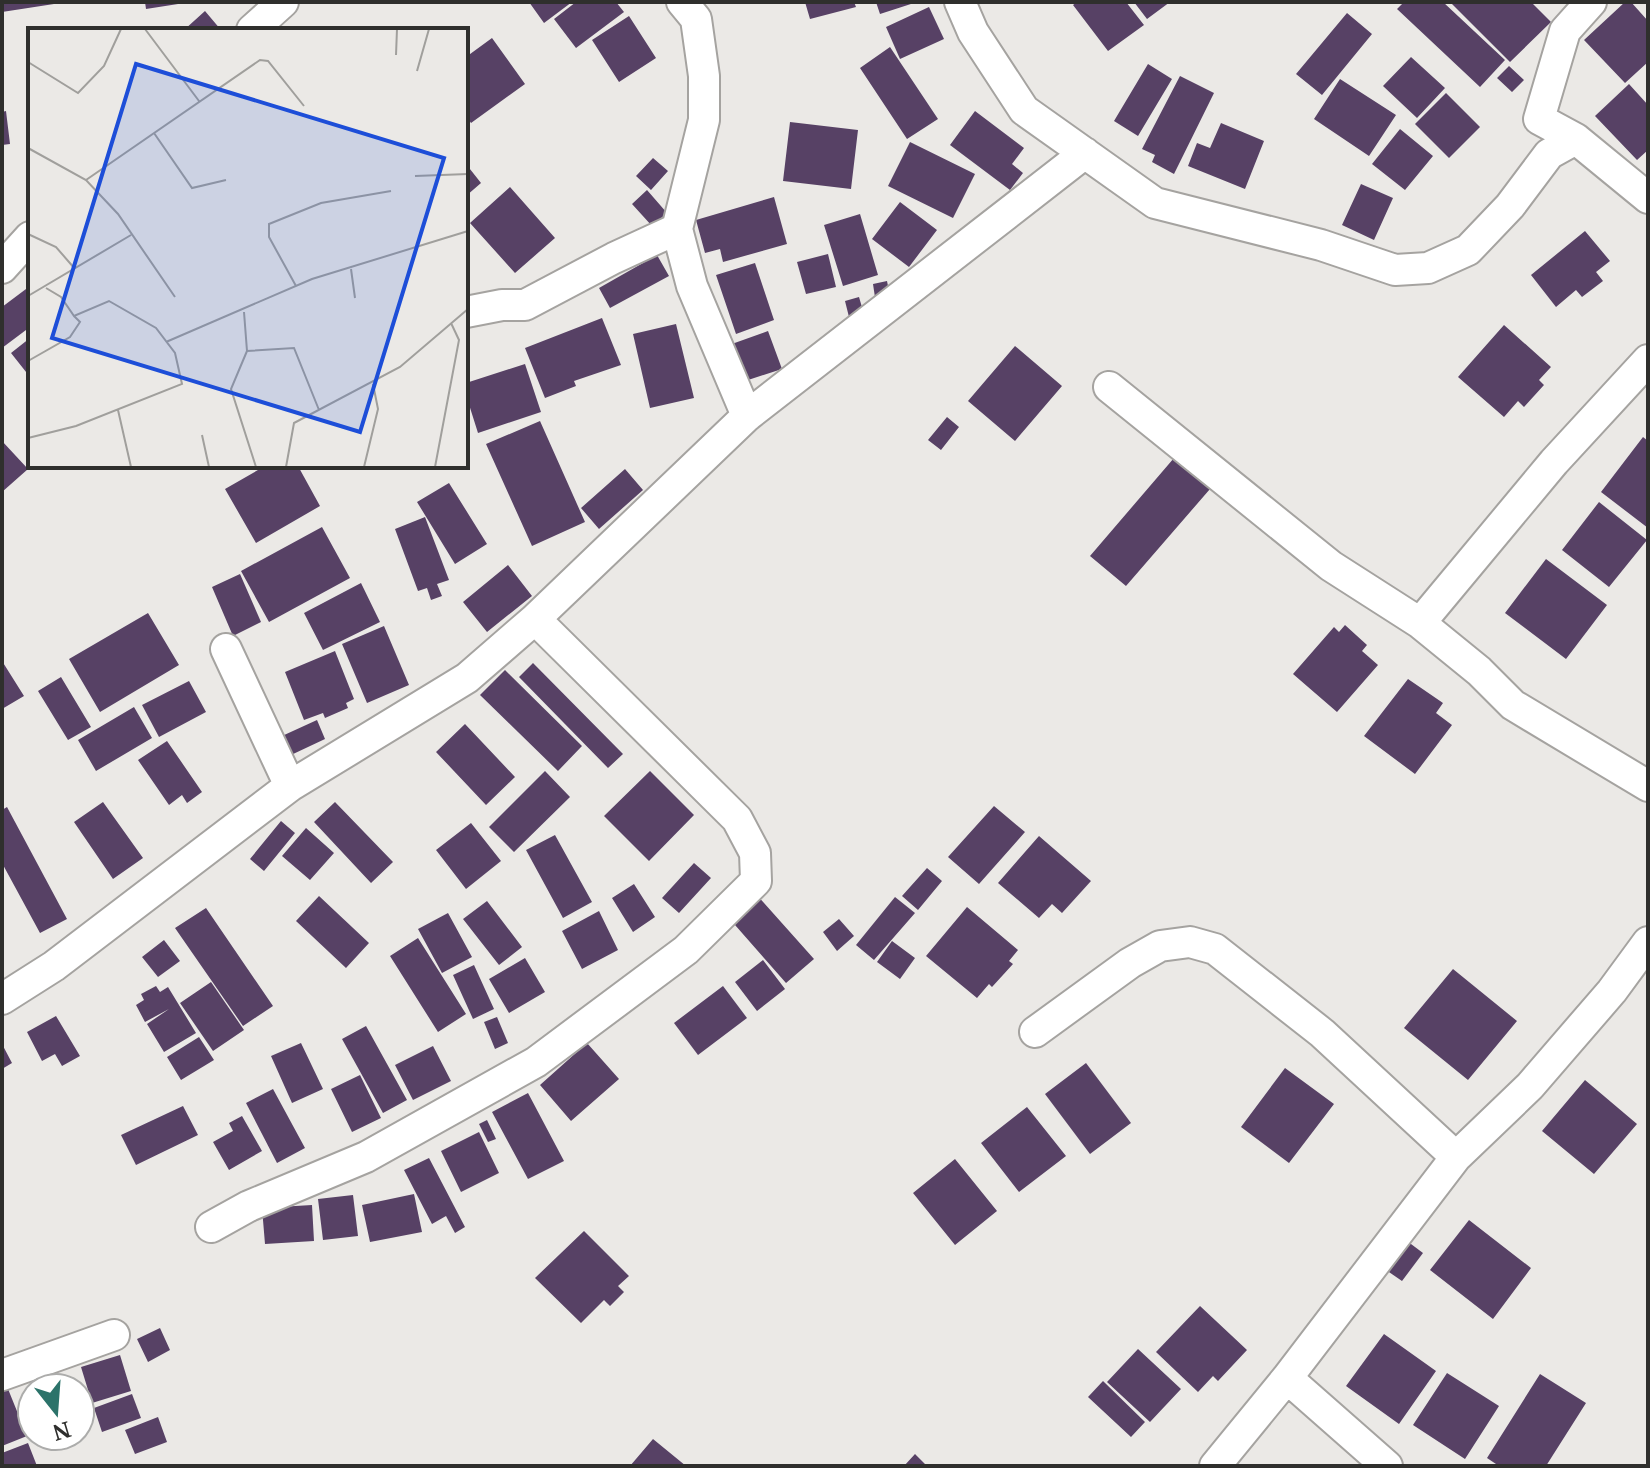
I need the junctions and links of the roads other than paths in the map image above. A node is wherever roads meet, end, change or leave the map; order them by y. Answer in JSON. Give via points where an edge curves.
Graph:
{"nodes":[{"id":1,"x":283,"y":2,"type":"edge"},
{"id":2,"x":292,"y":2,"type":"edge"},
{"id":3,"x":682,"y":2,"type":"edge"},
{"id":4,"x":960,"y":2,"type":"edge"},
{"id":5,"x":1591,"y":2,"type":"edge"},
{"id":6,"x":254,"y":28,"type":"edge"},
{"id":7,"x":287,"y":28,"type":"edge"},
{"id":8,"x":1576,"y":139,"type":"junction"},
{"id":9,"x":1085,"y":153,"type":"junction"},
{"id":10,"x":1648,"y":198,"type":"edge"},
{"id":11,"x":677,"y":229,"type":"junction"},
{"id":12,"x":468,"y":312,"type":"edge"},
{"id":13,"x":1645,"y":369,"type":"edge"},
{"id":14,"x":1109,"y":387,"type":"dead end"},
{"id":15,"x":747,"y":416,"type":"junction"},
{"id":16,"x":535,"y":619,"type":"junction"},
{"id":17,"x":1420,"y":623,"type":"junction"},
{"id":18,"x":226,"y":649,"type":"dead end"},
{"id":19,"x":290,"y":786,"type":"junction"},
{"id":20,"x":1648,"y":786,"type":"edge"},
{"id":21,"x":1648,"y":942,"type":"edge"},
{"id":22,"x":2,"y":999,"type":"edge"},
{"id":23,"x":1035,"y":1032,"type":"dead end"},
{"id":24,"x":1456,"y":1157,"type":"junction"},
{"id":25,"x":211,"y":1227,"type":"dead end"},
{"id":26,"x":114,"y":1335,"type":"dead end"},
{"id":27,"x":2,"y":1375,"type":"edge"},
{"id":28,"x":1287,"y":1378,"type":"junction"},
{"id":29,"x":1215,"y":1466,"type":"edge"},
{"id":30,"x":1387,"y":1466,"type":"edge"}],
"edges":[{"from":1,"to":6,"type":"street"},
{"from":2,"to":7,"type":"street"},
{"from":3,"to":11,"type":"street","via":[[696,19],[704,120]]},
{"from":4,"to":9,"type":"street","via":[[973,32],[1024,110]]},
{"from":5,"to":8,"type":"street","via":[[1565,31],[1539,119]]},
{"from":8,"to":9,"type":"street","via":[[1549,154],[1468,250],[1428,268],[1395,270],[1321,245],[1155,203]]},
{"from":8,"to":10,"type":"street"},
{"from":9,"to":15,"type":"street"},
{"from":11,"to":12,"type":"street","via":[[525,305]]},
{"from":11,"to":15,"type":"street","via":[[692,286]]},
{"from":13,"to":17,"type":"street","via":[[1554,462]]},
{"from":14,"to":17,"type":"street","via":[[1331,566]]},
{"from":15,"to":16,"type":"street"},
{"from":16,"to":19,"type":"street","via":[[467,678]]},
{"from":16,"to":25,"type":"street","via":[[737,819],[755,853],[756,881],[686,950],[536,1062],[366,1157]]},
{"from":17,"to":20,"type":"street","via":[[1513,705]]},
{"from":18,"to":19,"type":"street"},
{"from":19,"to":22,"type":"street","via":[[54,966]]},
{"from":21,"to":24,"type":"street","via":[[1530,1086]]},
{"from":23,"to":24,"type":"street","via":[[1160,946],[1202,945],[1215,949],[1322,1033]]},
{"from":24,"to":28,"type":"street"},
{"from":26,"to":27,"type":"street"},
{"from":28,"to":29,"type":"street"},
{"from":28,"to":30,"type":"street"}]}
